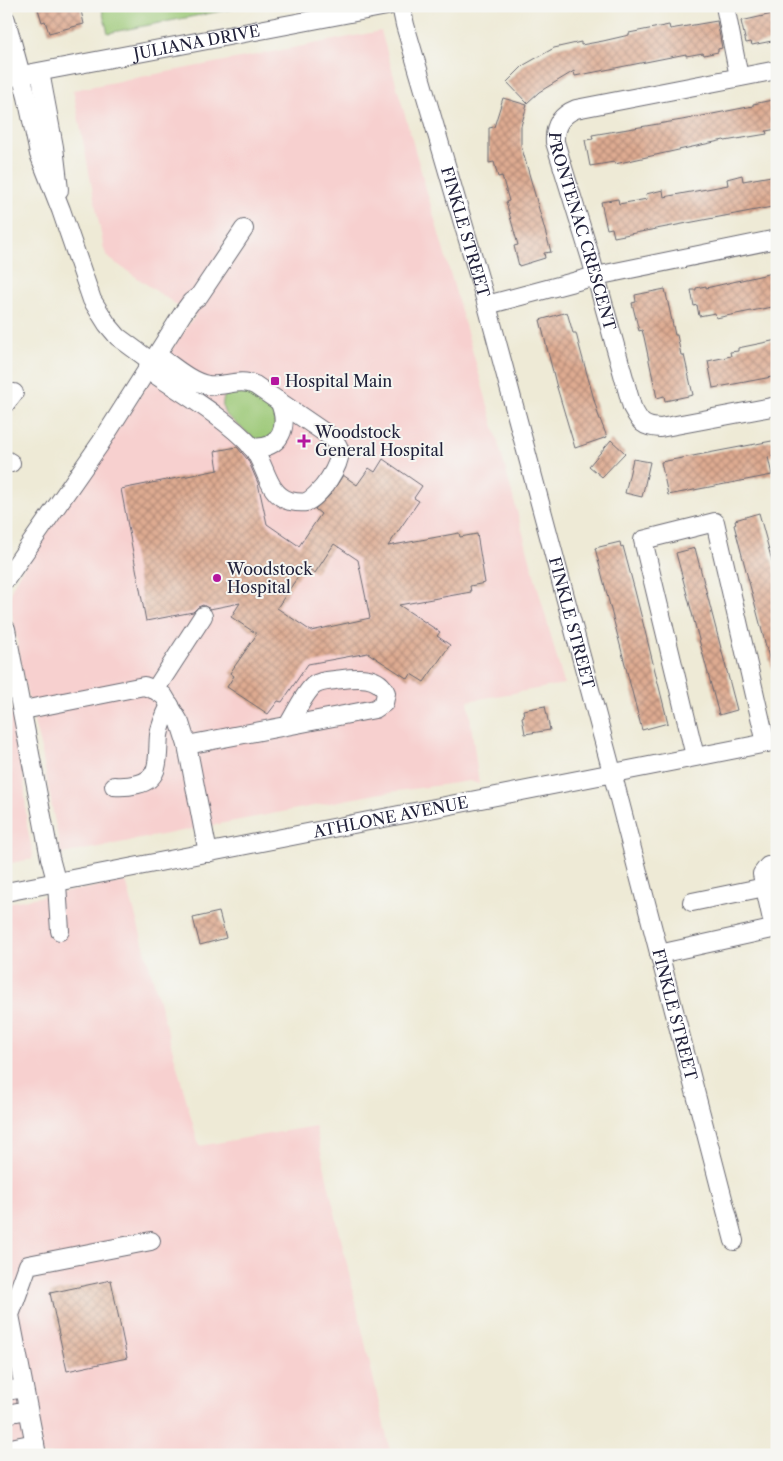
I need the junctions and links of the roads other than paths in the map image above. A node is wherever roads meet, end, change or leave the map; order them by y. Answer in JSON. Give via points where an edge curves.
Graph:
{"nodes":[{"id":1,"x":387,"y":6,"type":"edge"},
{"id":2,"x":401,"y":6,"type":"edge"},
{"id":3,"x":725,"y":6,"type":"edge"},
{"id":4,"x":6,"y":20,"type":"edge"},
{"id":5,"x":777,"y":70,"type":"edge"},
{"id":6,"x":40,"y":72,"type":"junction"},
{"id":7,"x":14,"y":76,"type":"edge"},
{"id":8,"x":740,"y":77,"type":"junction"},
{"id":9,"x":61,"y":210,"type":"junction"},
{"id":10,"x":244,"y":229,"type":"dead end"},
{"id":11,"x":777,"y":239,"type":"edge"},
{"id":12,"x":596,"y":276,"type":"junction"},
{"id":13,"x":487,"y":305,"type":"junction"},
{"id":14,"x":152,"y":362,"type":"junction"},
{"id":15,"x":233,"y":383,"type":"junction"},
{"id":16,"x":278,"y":401,"type":"junction"},
{"id":17,"x":777,"y":406,"type":"edge"},
{"id":18,"x":221,"y":420,"type":"junction"},
{"id":19,"x":252,"y":447,"type":"junction"},
{"id":20,"x":6,"y":579,"type":"edge"},
{"id":21,"x":203,"y":616,"type":"dead end"},
{"id":22,"x":6,"y":629,"type":"edge"},
{"id":23,"x":155,"y":690,"type":"junction"},
{"id":24,"x":170,"y":705,"type":"junction"},
{"id":25,"x":23,"y":710,"type":"junction"},
{"id":26,"x":288,"y":725,"type":"junction"},
{"id":27,"x":771,"y":742,"type":"edge"},
{"id":28,"x":187,"y":744,"type":"junction"},
{"id":29,"x":695,"y":756,"type":"junction"},
{"id":30,"x":612,"y":772,"type":"junction"},
{"id":31,"x":114,"y":786,"type":"dead end"},
{"id":32,"x":208,"y":853,"type":"junction"},
{"id":33,"x":777,"y":864,"type":"edge"},
{"id":34,"x":57,"y":884,"type":"junction"},
{"id":35,"x":765,"y":887,"type":"junction"},
{"id":36,"x":6,"y":892,"type":"edge"},
{"id":37,"x":692,"y":902,"type":"dead end"},
{"id":38,"x":776,"y":929,"type":"edge"},
{"id":39,"x":60,"y":931,"type":"dead end"},
{"id":40,"x":659,"y":954,"type":"junction"},
{"id":41,"x":151,"y":1241,"type":"dead end"},
{"id":42,"x":734,"y":1241,"type":"dead end"},
{"id":43,"x":8,"y":1315,"type":"edge"},
{"id":44,"x":13,"y":1366,"type":"edge"},
{"id":45,"x":24,"y":1388,"type":"junction"},
{"id":46,"x":6,"y":1391,"type":"edge"},
{"id":47,"x":28,"y":1410,"type":"junction"},
{"id":48,"x":6,"y":1414,"type":"edge"},
{"id":49,"x":6,"y":1449,"type":"edge"},
{"id":50,"x":36,"y":1449,"type":"edge"}],
"edges":[{"from":1,"to":6,"type":"street","name":"JULIANA DRIVE"},
{"from":2,"to":13,"type":"street","name":"FINKLE STREET"},
{"from":3,"to":8,"type":"street"},
{"from":4,"to":7,"type":"street"},
{"from":5,"to":8,"type":"street","name":"FRONTENAC CRESCENT"},
{"from":6,"to":7,"type":"street","name":"JULIANA DRIVE"},
{"from":6,"to":9,"type":"street","via":[[54,147]]},
{"from":7,"to":9,"type":"street","via":[[28,97],[38,154]]},
{"from":8,"to":12,"type":"street","name":"FRONTENAC CRESCENT","via":[[576,109],[559,121],[555,142]]},
{"from":9,"to":14,"type":"street","via":[[99,312],[118,337]]},
{"from":10,"to":14,"type":"street"},
{"from":11,"to":12,"type":"street"},
{"from":12,"to":13,"type":"street"},
{"from":12,"to":17,"type":"street","name":"FRONTENAC CRESCENT","via":[[632,407],[645,426],[660,428]]},
{"from":13,"to":30,"type":"street","name":"FINKLE STREET"},
{"from":14,"to":15,"type":"street","via":[[200,383]]},
{"from":14,"to":18,"type":"street"},
{"from":14,"to":20,"type":"street","via":[[100,444]]},
{"from":15,"to":16,"type":"street","via":[[249,382]]},
{"from":15,"to":18,"type":"street","via":[[220,396]]},
{"from":16,"to":19,"type":"street","via":[[284,421],[281,434],[272,445]]},
{"from":16,"to":19,"type":"street","via":[[336,442],[340,449],[338,463],[320,491],[306,502],[293,502],[276,494]]},
{"from":18,"to":19,"type":"street"},
{"from":21,"to":23,"type":"street"},
{"from":22,"to":25,"type":"street"},
{"from":23,"to":24,"type":"street"},
{"from":23,"to":25,"type":"street","via":[[144,686]]},
{"from":24,"to":28,"type":"street"},
{"from":24,"to":31,"type":"street","via":[[162,721],[153,776],[146,783]]},
{"from":25,"to":34,"type":"street"},
{"from":26,"to":26,"type":"street","via":[[375,709],[384,703],[386,693],[381,685],[364,678],[319,683],[311,688]]},
{"from":26,"to":28,"type":"street"},
{"from":27,"to":29,"type":"street","name":"ATHLONE AVENUE"},
{"from":27,"to":29,"type":"street","via":[[715,522],[643,540]]},
{"from":28,"to":32,"type":"street"},
{"from":29,"to":30,"type":"street","name":"ATHLONE AVENUE"},
{"from":30,"to":32,"type":"street","name":"ATHLONE AVENUE"},
{"from":30,"to":40,"type":"street","name":"FINKLE STREET"},
{"from":32,"to":34,"type":"street","name":"ATHLONE AVENUE"},
{"from":33,"to":35,"type":"street","via":[[768,866],[762,874]]},
{"from":34,"to":36,"type":"street","name":"ATHLONE AVENUE"},
{"from":34,"to":39,"type":"street"},
{"from":35,"to":37,"type":"street"},
{"from":35,"to":38,"type":"street"},
{"from":38,"to":40,"type":"street"},
{"from":40,"to":42,"type":"street","name":"FINKLE STREET"},
{"from":41,"to":43,"type":"street","via":[[28,1265]]},
{"from":43,"to":44,"type":"street"},
{"from":44,"to":45,"type":"street"},
{"from":45,"to":46,"type":"street"},
{"from":45,"to":47,"type":"street"},
{"from":47,"to":48,"type":"street"},
{"from":47,"to":50,"type":"street"},
{"from":49,"to":50,"type":"street"}]}
